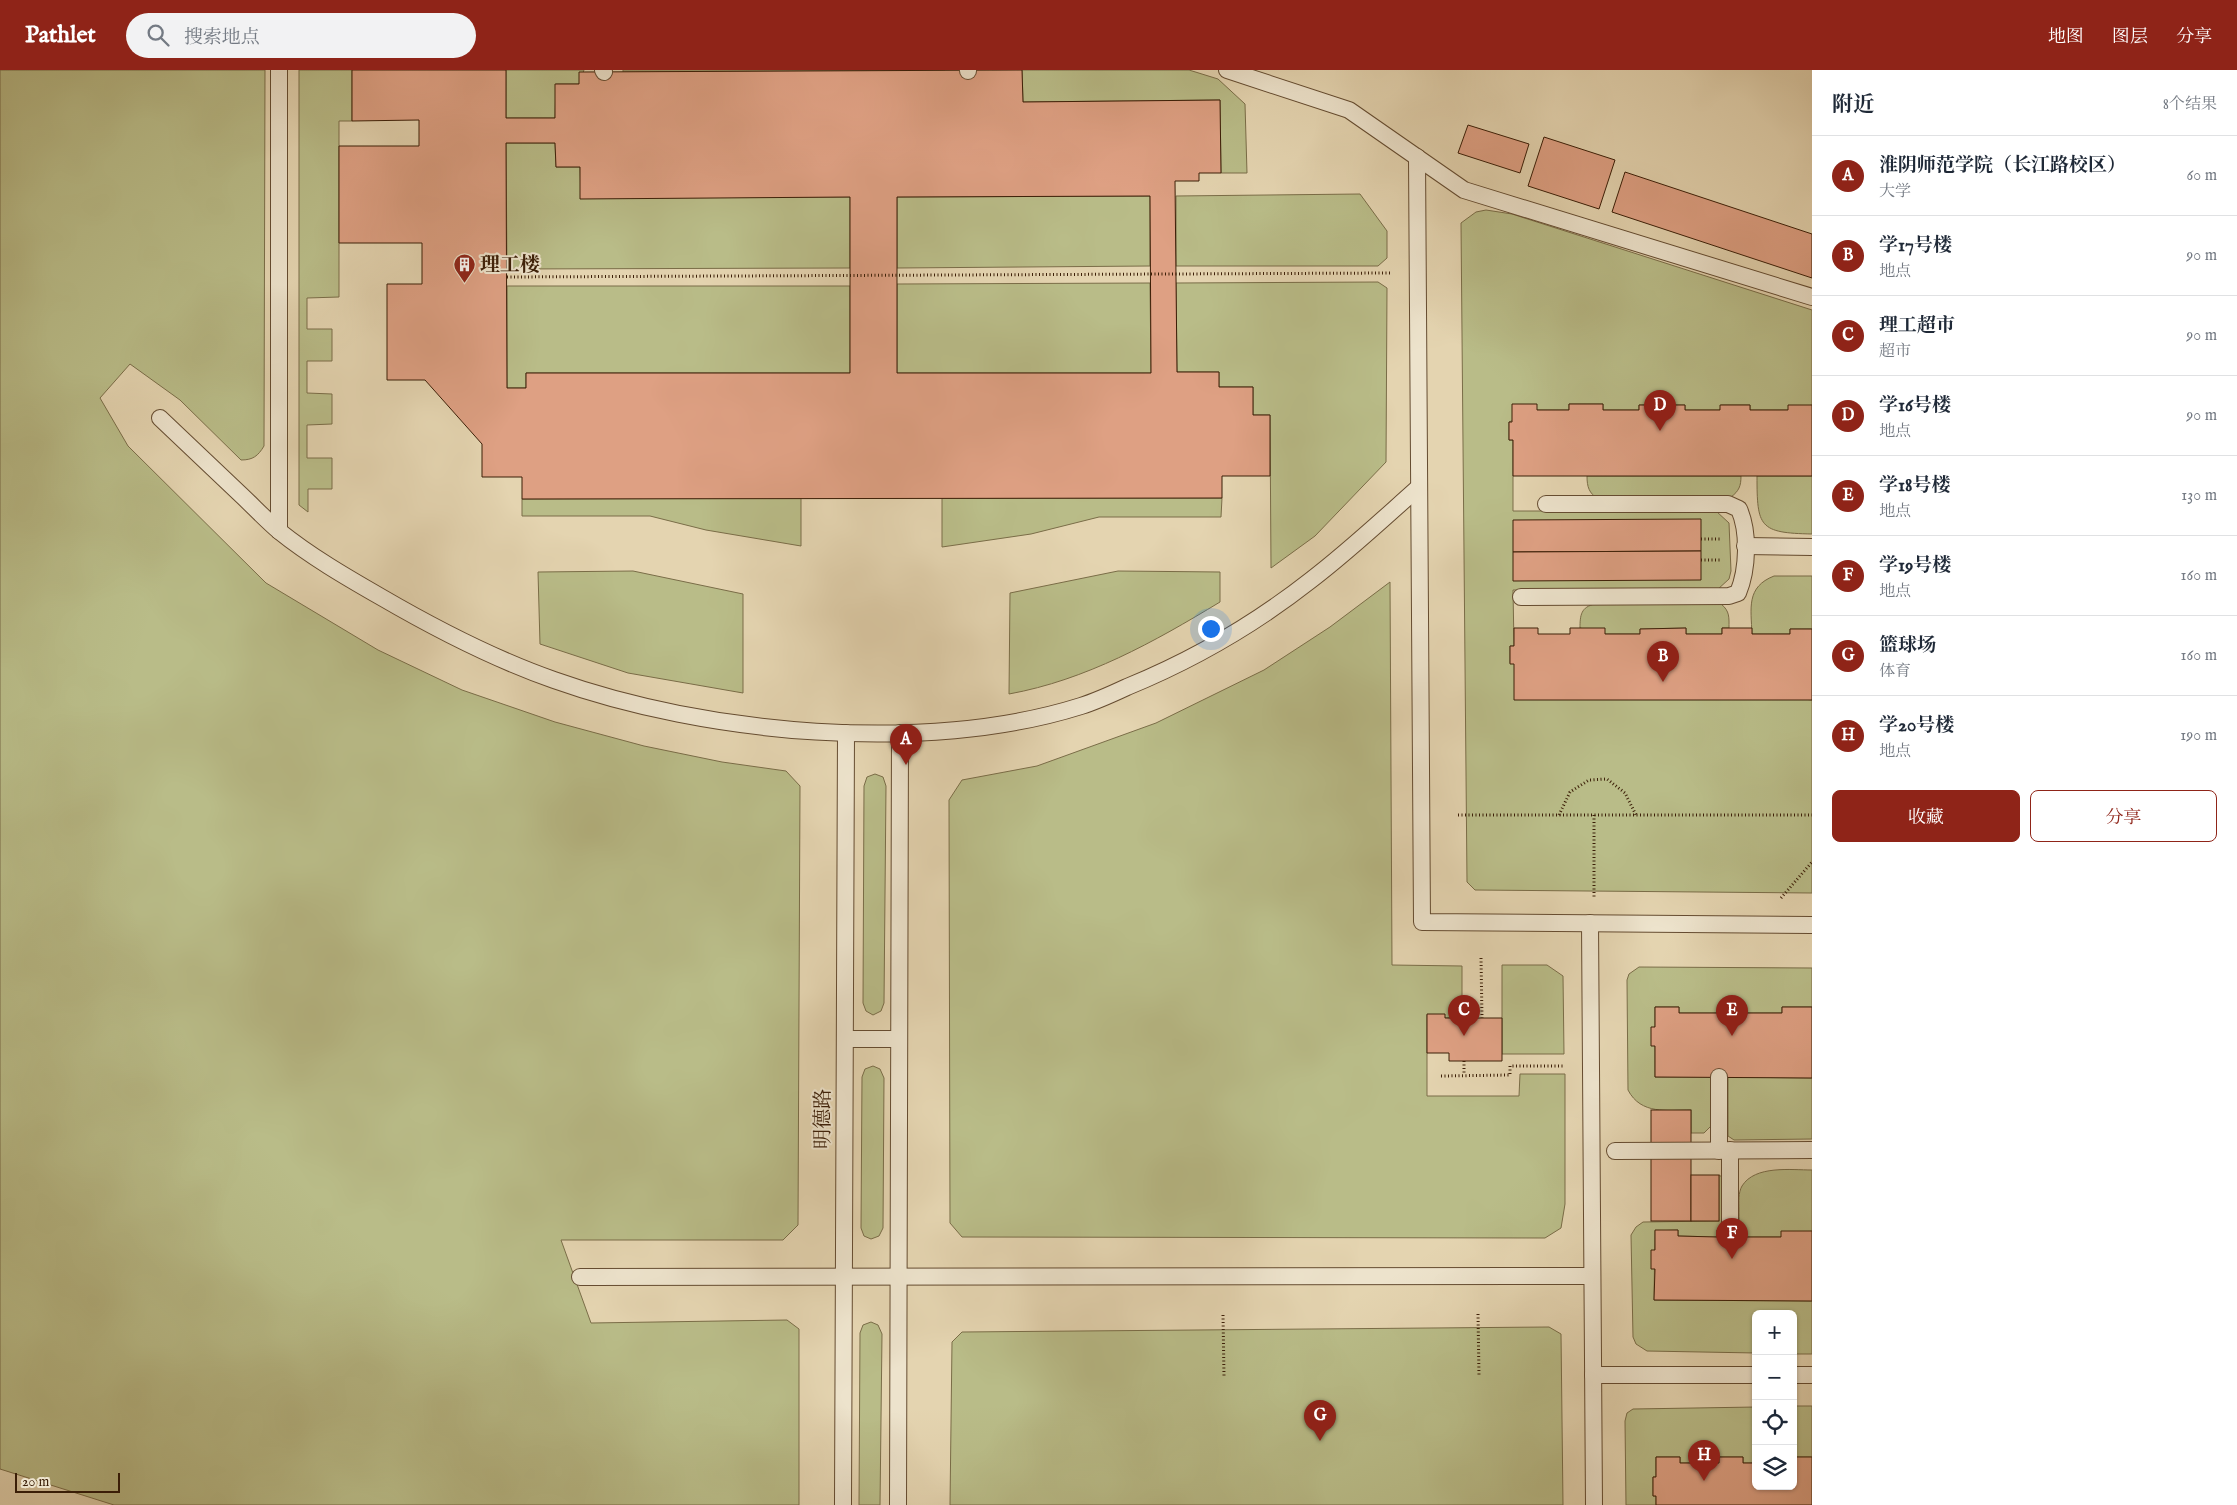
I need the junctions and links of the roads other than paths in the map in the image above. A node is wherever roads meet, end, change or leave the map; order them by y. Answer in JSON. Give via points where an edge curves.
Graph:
{"nodes":[{"id":1,"x":279,"y":70,"type":"edge"},
{"id":2,"x":1227,"y":70,"type":"edge"},
{"id":3,"x":1417,"y":157,"type":"junction"},
{"id":4,"x":1812,"y":296,"type":"edge"},
{"id":5,"x":160,"y":418,"type":"dead end"},
{"id":6,"x":1419,"y":486,"type":"junction"},
{"id":7,"x":1546,"y":504,"type":"dead end"},
{"id":8,"x":279,"y":531,"type":"junction"},
{"id":9,"x":1745,"y":546,"type":"junction"},
{"id":10,"x":1812,"y":547,"type":"edge"},
{"id":11,"x":1521,"y":597,"type":"dead end"},
{"id":12,"x":846,"y":733,"type":"junction"},
{"id":13,"x":900,"y":733,"type":"junction"},
{"id":14,"x":1590,"y":923,"type":"junction"},
{"id":15,"x":1812,"y":925,"type":"edge"},
{"id":16,"x":845,"y":1039,"type":"junction"},
{"id":17,"x":899,"y":1039,"type":"junction"},
{"id":18,"x":1719,"y":1077,"type":"dead end"},
{"id":19,"x":1812,"y":1150,"type":"edge"},
{"id":20,"x":1724,"y":1151,"type":"junction"},
{"id":21,"x":1615,"y":1152,"type":"dead end"},
{"id":22,"x":1730,"y":1230,"type":"dead end"},
{"id":23,"x":1592,"y":1276,"type":"junction"},
{"id":24,"x":844,"y":1277,"type":"junction"},
{"id":25,"x":898,"y":1277,"type":"junction"},
{"id":26,"x":580,"y":1278,"type":"dead end"},
{"id":27,"x":1593,"y":1375,"type":"junction"},
{"id":28,"x":1752,"y":1375,"type":"edge"},
{"id":29,"x":1797,"y":1375,"type":"edge"},
{"id":30,"x":1812,"y":1375,"type":"edge"},
{"id":31,"x":843,"y":1505,"type":"edge"},
{"id":32,"x":898,"y":1505,"type":"edge"},
{"id":33,"x":1594,"y":1505,"type":"edge"}],
"edges":[{"from":1,"to":8,"type":"lane"},
{"from":2,"to":3,"type":"lane","via":[[1349,110]]},
{"from":3,"to":4,"type":"lane","via":[[1464,190]]},
{"from":3,"to":6,"type":"lane"},
{"from":5,"to":8,"type":"lane"},
{"from":6,"to":13,"type":"lane","via":[[1319,574],[1268,611],[1211,648],[1148,679],[1082,706],[1015,723]]},
{"from":6,"to":14,"type":"lane","via":[[1422,922]]},
{"from":7,"to":9,"type":"lane","via":[[1728,504],[1739,509],[1744,520]]},
{"from":8,"to":12,"type":"lane","via":[[341,574],[405,611],[479,650],[554,680],[634,704],[714,719]]},
{"from":9,"to":10,"type":"lane"},
{"from":9,"to":11,"type":"lane","via":[[1741,585],[1738,593],[1729,596]]},
{"from":12,"to":13,"type":"lane"},
{"from":12,"to":16,"type":"lane","name":"明德路"},
{"from":13,"to":17,"type":"lane"},
{"from":14,"to":15,"type":"lane"},
{"from":14,"to":23,"type":"lane"},
{"from":16,"to":17,"type":"lane"},
{"from":16,"to":24,"type":"lane","name":"明德路"},
{"from":17,"to":25,"type":"lane"},
{"from":18,"to":20,"type":"lane"},
{"from":19,"to":20,"type":"lane"},
{"from":20,"to":21,"type":"lane"},
{"from":20,"to":22,"type":"lane"},
{"from":23,"to":25,"type":"lane"},
{"from":23,"to":27,"type":"lane"},
{"from":24,"to":25,"type":"lane"},
{"from":24,"to":26,"type":"lane"},
{"from":24,"to":31,"type":"lane","name":"明德路"},
{"from":25,"to":32,"type":"lane"},
{"from":27,"to":28,"type":"lane"},
{"from":27,"to":33,"type":"lane"},
{"from":29,"to":30,"type":"lane"}]}
